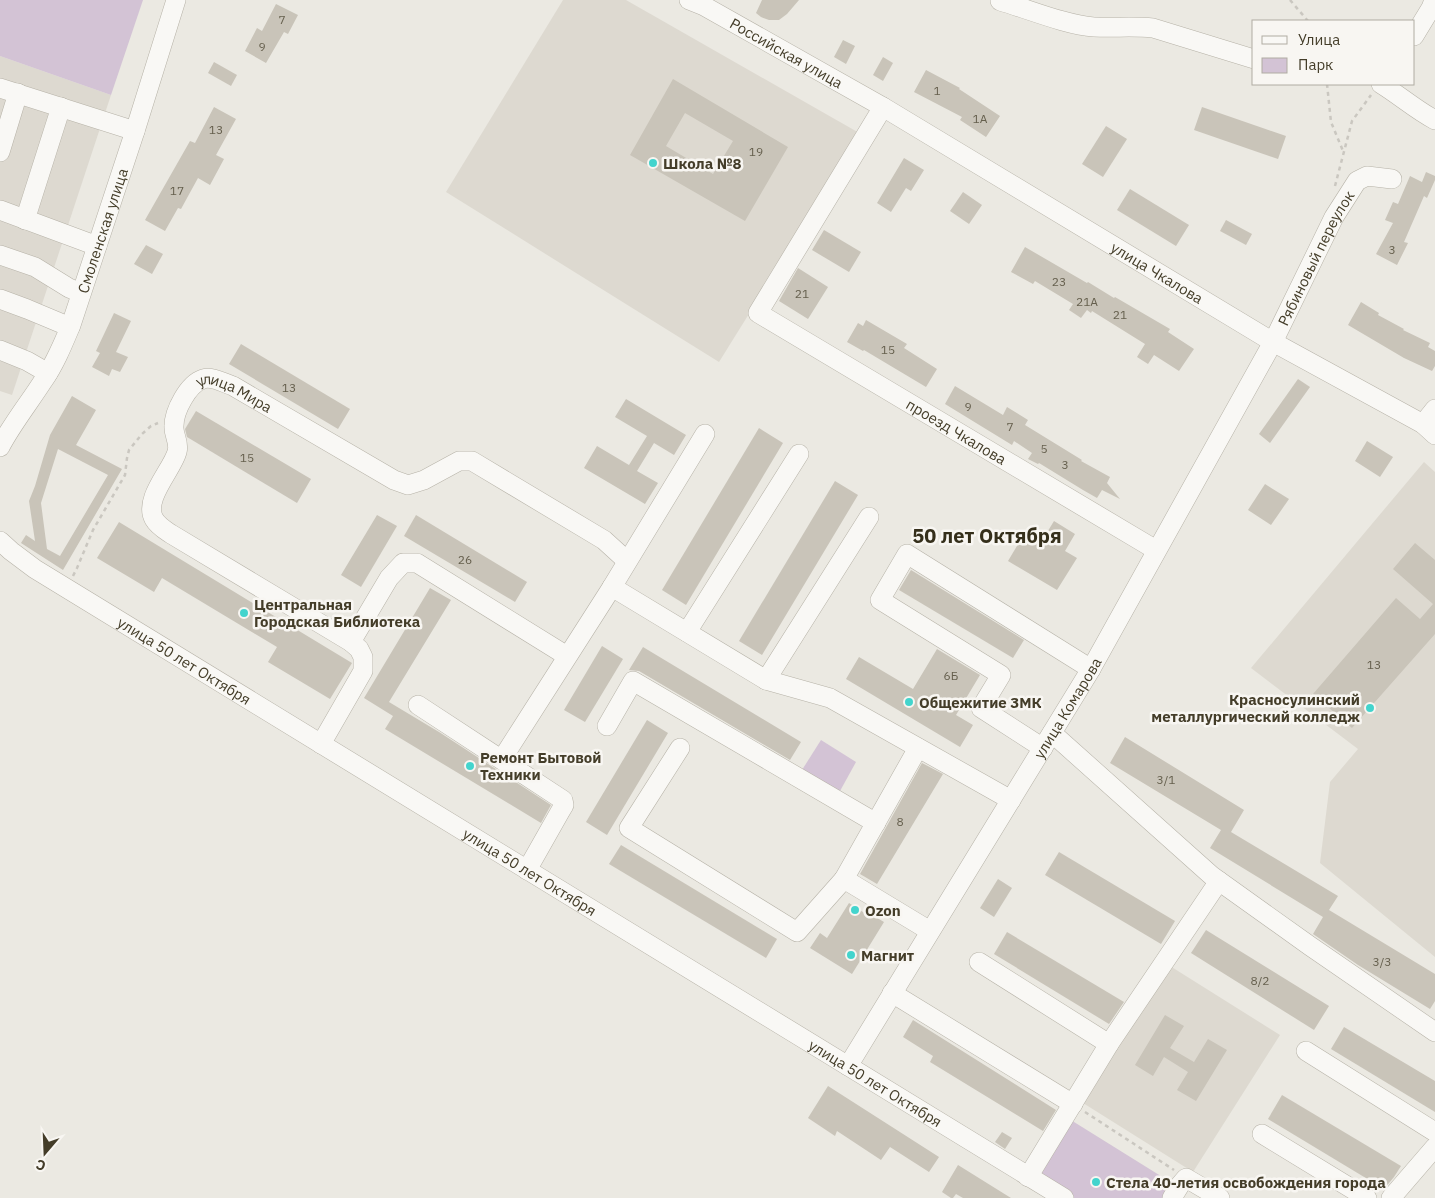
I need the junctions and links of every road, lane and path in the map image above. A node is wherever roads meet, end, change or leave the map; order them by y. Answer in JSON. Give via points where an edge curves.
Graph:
{"nodes":[{"id":1,"x":176,"y":0,"type":"edge"},
{"id":2,"x":689,"y":0,"type":"edge"},
{"id":3,"x":995,"y":0,"type":"edge"},
{"id":4,"x":1290,"y":0,"type":"edge"},
{"id":5,"x":1434,"y":0,"type":"edge"},
{"id":6,"x":1307,"y":20,"type":"edge"},
{"id":7,"x":1415,"y":34,"type":"edge"},
{"id":8,"x":1252,"y":58,"type":"edge"},
{"id":9,"x":1327,"y":85,"type":"edge"},
{"id":10,"x":1377,"y":87,"type":"edge"},
{"id":11,"x":9,"y":90,"type":"edge"},
{"id":12,"x":1401,"y":91,"type":"edge"},
{"id":13,"x":61,"y":107,"type":"junction"},
{"id":14,"x":883,"y":107,"type":"junction"},
{"id":15,"x":1435,"y":120,"type":"edge"},
{"id":16,"x":135,"y":131,"type":"junction"},
{"id":17,"x":0,"y":152,"type":"edge"},
{"id":18,"x":1344,"y":152,"type":"junction"},
{"id":19,"x":1392,"y":179,"type":"dead end"},
{"id":20,"x":1335,"y":187,"type":"dead end"},
{"id":21,"x":0,"y":210,"type":"edge"},
{"id":22,"x":25,"y":220,"type":"junction"},
{"id":23,"x":97,"y":246,"type":"junction"},
{"id":24,"x":0,"y":255,"type":"edge"},
{"id":25,"x":82,"y":293,"type":"junction"},
{"id":26,"x":0,"y":299,"type":"edge"},
{"id":27,"x":70,"y":327,"type":"junction"},
{"id":28,"x":1273,"y":342,"type":"junction"},
{"id":29,"x":0,"y":350,"type":"edge"},
{"id":30,"x":48,"y":373,"type":"junction"},
{"id":31,"x":1435,"y":409,"type":"edge"},
{"id":32,"x":174,"y":420,"type":"junction"},
{"id":33,"x":1429,"y":429,"type":"edge"},
{"id":34,"x":705,"y":434,"type":"dead end"},
{"id":35,"x":0,"y":447,"type":"edge"},
{"id":36,"x":799,"y":454,"type":"dead end"},
{"id":37,"x":868,"y":516,"type":"dead end"},
{"id":38,"x":0,"y":541,"type":"edge"},
{"id":39,"x":1156,"y":550,"type":"junction"},
{"id":40,"x":627,"y":562,"type":"junction"},
{"id":41,"x":612,"y":587,"type":"junction"},
{"id":42,"x":65,"y":588,"type":"junction"},
{"id":43,"x":687,"y":632,"type":"junction"},
{"id":44,"x":350,"y":642,"type":"junction"},
{"id":45,"x":567,"y":656,"type":"junction"},
{"id":46,"x":1091,"y":669,"type":"junction"},
{"id":47,"x":766,"y":680,"type":"junction"},
{"id":48,"x":418,"y":705,"type":"dead end"},
{"id":49,"x":607,"y":726,"type":"dead end"},
{"id":50,"x":1047,"y":741,"type":"junction"},
{"id":51,"x":321,"y":744,"type":"junction"},
{"id":52,"x":680,"y":748,"type":"dead end"},
{"id":53,"x":918,"y":748,"type":"junction"},
{"id":54,"x":502,"y":759,"type":"junction"},
{"id":55,"x":1011,"y":800,"type":"junction"},
{"id":56,"x":876,"y":823,"type":"junction"},
{"id":57,"x":527,"y":870,"type":"junction"},
{"id":58,"x":844,"y":879,"type":"junction"},
{"id":59,"x":1219,"y":881,"type":"junction"},
{"id":60,"x":930,"y":931,"type":"junction"},
{"id":61,"x":979,"y":962,"type":"dead end"},
{"id":62,"x":892,"y":993,"type":"junction"},
{"id":63,"x":1435,"y":1032,"type":"edge"},
{"id":64,"x":1109,"y":1044,"type":"junction"},
{"id":65,"x":1306,"y":1051,"type":"dead end"},
{"id":66,"x":848,"y":1066,"type":"junction"},
{"id":67,"x":1073,"y":1104,"type":"junction"},
{"id":68,"x":1435,"y":1132,"type":"edge"},
{"id":69,"x":1262,"y":1134,"type":"dead end"},
{"id":70,"x":1435,"y":1147,"type":"edge"},
{"id":71,"x":1028,"y":1177,"type":"junction"},
{"id":72,"x":1186,"y":1178,"type":"junction"},
{"id":73,"x":1064,"y":1198,"type":"edge"},
{"id":74,"x":1172,"y":1198,"type":"edge"},
{"id":75,"x":1220,"y":1198,"type":"edge"},
{"id":76,"x":1367,"y":1198,"type":"edge"},
{"id":77,"x":1391,"y":1198,"type":"edge"}],
"edges":[{"from":1,"to":16,"type":"street","name":"Смоленская улица"},
{"from":2,"to":14,"type":"street","name":"Российская улица"},
{"from":3,"to":8,"type":"street","via":[[1094,27],[1153,28]]},
{"from":4,"to":6,"type":"path"},
{"from":5,"to":7,"type":"street"},
{"from":9,"to":18,"type":"path","via":[[1331,122]]},
{"from":10,"to":12,"type":"street"},
{"from":10,"to":18,"type":"path","via":[[1352,121]]},
{"from":11,"to":13,"type":"street"},
{"from":11,"to":17,"type":"street"},
{"from":12,"to":15,"type":"street"},
{"from":13,"to":16,"type":"street"},
{"from":13,"to":22,"type":"street"},
{"from":14,"to":28,"type":"street","name":"улица Чкалова"},
{"from":14,"to":39,"type":"street","name":"проезд Чкалова","via":[[758,313]]},
{"from":16,"to":23,"type":"street","name":"Смоленская улица"},
{"from":18,"to":20,"type":"path"},
{"from":19,"to":28,"type":"street","name":"Рябиновый переулок","via":[[1367,176],[1357,181],[1334,217]]},
{"from":21,"to":22,"type":"street"},
{"from":22,"to":23,"type":"street"},
{"from":23,"to":25,"type":"street","name":"Смоленская улица"},
{"from":24,"to":25,"type":"street","via":[[35,267]]},
{"from":25,"to":27,"type":"street","name":"Смоленская улица"},
{"from":26,"to":27,"type":"street"},
{"from":27,"to":30,"type":"street","name":"Смоленская улица"},
{"from":28,"to":33,"type":"street","name":"улица Чкалова"},
{"from":28,"to":39,"type":"street","name":"улица Комарова"},
{"from":29,"to":30,"type":"street"},
{"from":30,"to":35,"type":"street","name":"Смоленская улица"},
{"from":31,"to":33,"type":"street"},
{"from":32,"to":40,"type":"street","name":"улица Мира","via":[[194,384],[204,378],[214,379],[233,386],[394,480],[408,485],[459,461],[472,461],[604,540]]},
{"from":32,"to":42,"type":"path","via":[[151,426],[129,450],[125,475]]},
{"from":32,"to":44,"type":"street","via":[[179,446],[155,496],[152,509],[158,525]]},
{"from":34,"to":40,"type":"street"},
{"from":36,"to":43,"type":"street"},
{"from":37,"to":47,"type":"street"},
{"from":38,"to":42,"type":"street","name":"улица 50 лет Октября"},
{"from":39,"to":46,"type":"street","name":"улица Комарова"},
{"from":40,"to":41,"type":"street"},
{"from":41,"to":43,"type":"street"},
{"from":41,"to":45,"type":"street"},
{"from":42,"to":51,"type":"street","name":"улица 50 лет Октября"},
{"from":43,"to":47,"type":"street"},
{"from":44,"to":45,"type":"street","via":[[389,578],[403,563],[417,563]]},
{"from":44,"to":51,"type":"street","via":[[363,657],[363,671]]},
{"from":45,"to":54,"type":"street"},
{"from":46,"to":50,"type":"street","name":"улица Комарова"},
{"from":46,"to":50,"type":"street","via":[[907,554],[880,600],[1000,675],[981,708]]},
{"from":47,"to":53,"type":"street","via":[[830,698]]},
{"from":48,"to":54,"type":"street"},
{"from":49,"to":56,"type":"street","via":[[633,681]]},
{"from":50,"to":55,"type":"street","name":"улица Комарова"},
{"from":50,"to":59,"type":"street"},
{"from":51,"to":57,"type":"street","name":"улица 50 лет Октября"},
{"from":52,"to":58,"type":"street","via":[[629,828],[797,932]]},
{"from":53,"to":55,"type":"street"},
{"from":53,"to":56,"type":"street"},
{"from":54,"to":57,"type":"street","via":[[563,800],[564,805]]},
{"from":55,"to":60,"type":"street","name":"улица Комарова"},
{"from":56,"to":58,"type":"street"},
{"from":57,"to":66,"type":"street","name":"улица 50 лет Октября"},
{"from":58,"to":60,"type":"street"},
{"from":59,"to":63,"type":"street"},
{"from":59,"to":64,"type":"street"},
{"from":60,"to":62,"type":"street","name":"улица Комарова"},
{"from":61,"to":64,"type":"street"},
{"from":62,"to":66,"type":"street","name":"улица Комарова"},
{"from":62,"to":67,"type":"street"},
{"from":64,"to":67,"type":"street"},
{"from":65,"to":68,"type":"street"},
{"from":66,"to":71,"type":"street","name":"улица 50 лет Октября"},
{"from":67,"to":71,"type":"street"},
{"from":67,"to":72,"type":"path"},
{"from":69,"to":76,"type":"street"},
{"from":70,"to":77,"type":"street"},
{"from":71,"to":73,"type":"street","name":"улица 50 лет Октября"},
{"from":72,"to":74,"type":"street"},
{"from":72,"to":75,"type":"street"}]}
